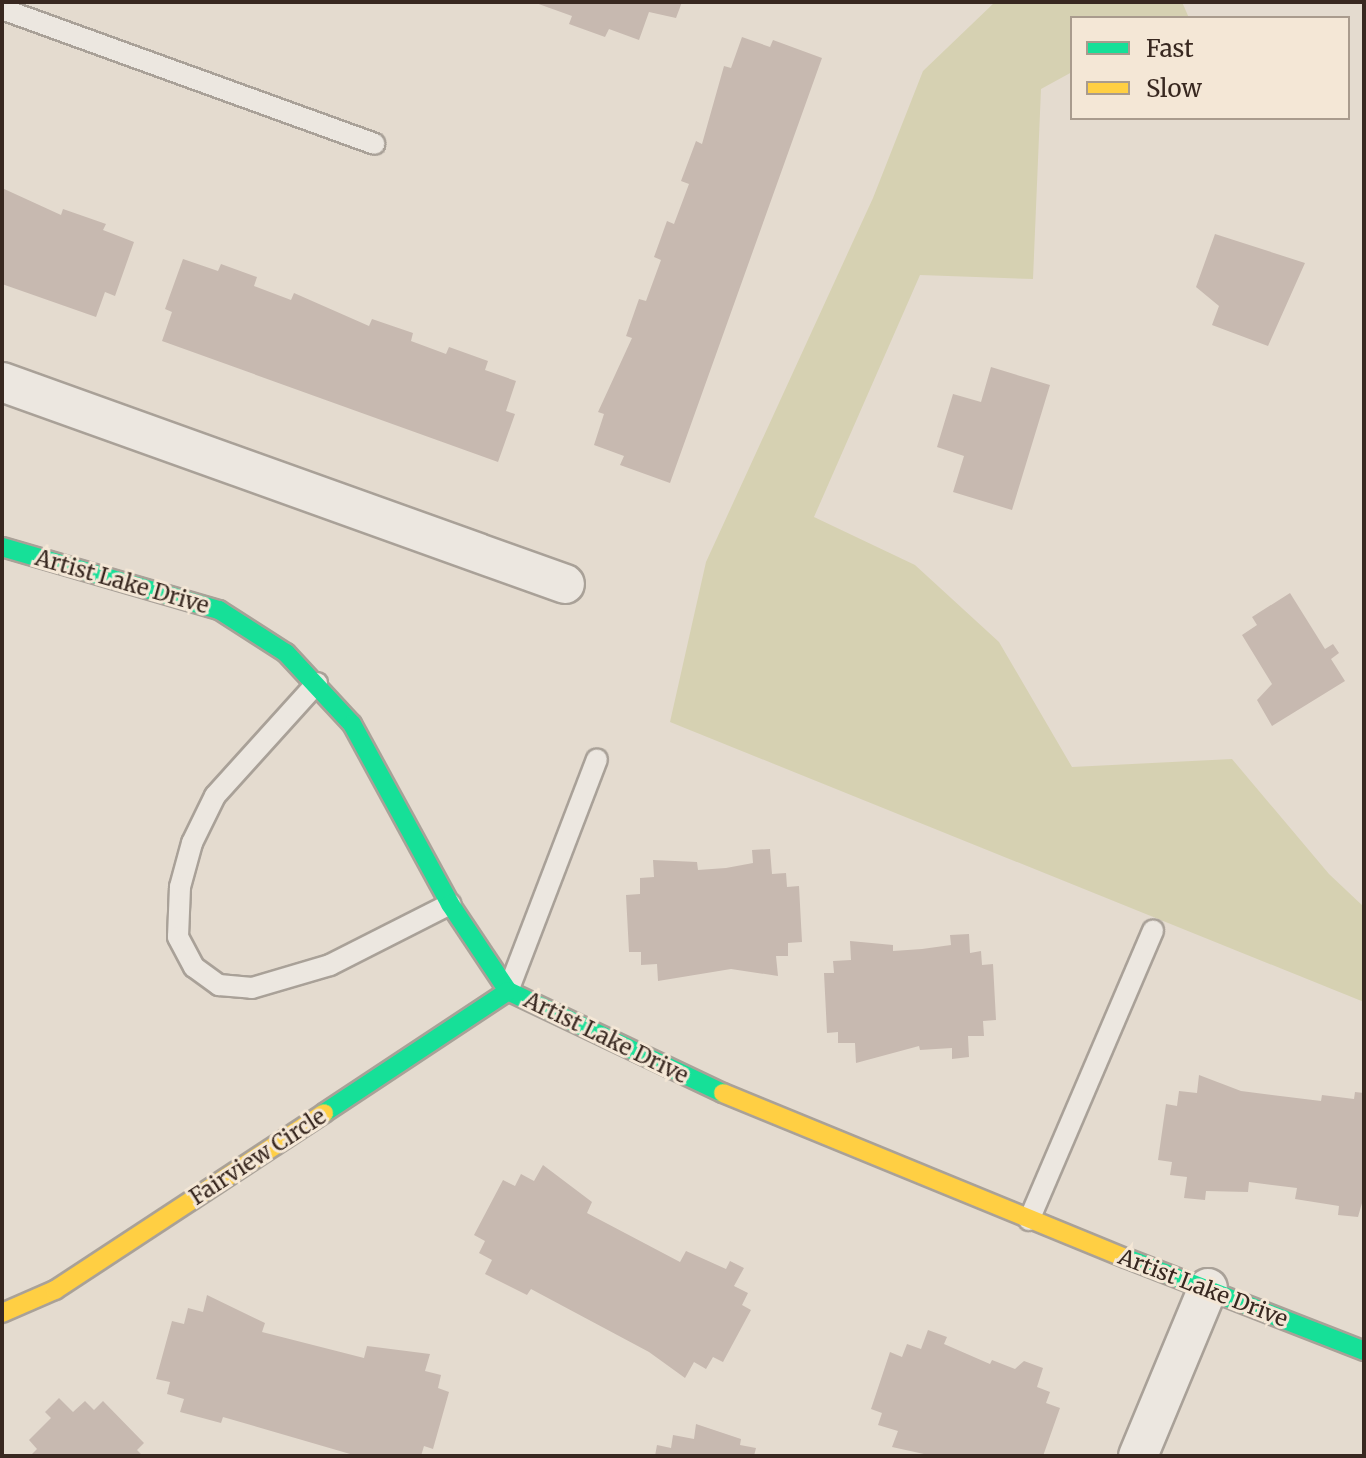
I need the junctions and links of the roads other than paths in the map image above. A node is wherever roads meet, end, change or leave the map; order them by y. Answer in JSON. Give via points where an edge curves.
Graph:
{"nodes":[{"id":1,"x":2,"y":9,"type":"edge"},
{"id":2,"x":374,"y":144,"type":"dead end"},
{"id":3,"x":2,"y":382,"type":"edge"},
{"id":4,"x":2,"y":547,"type":"edge"},
{"id":5,"x":565,"y":584,"type":"dead end"},
{"id":6,"x":317,"y":683,"type":"junction"},
{"id":7,"x":597,"y":759,"type":"dead end"},
{"id":8,"x":450,"y":904,"type":"junction"},
{"id":9,"x":1153,"y":930,"type":"dead end"},
{"id":10,"x":508,"y":991,"type":"junction"},
{"id":11,"x":1029,"y":1220,"type":"junction"},
{"id":12,"x":1208,"y":1288,"type":"junction"},
{"id":13,"x":2,"y":1313,"type":"edge"},
{"id":14,"x":1364,"y":1351,"type":"edge"},
{"id":15,"x":1138,"y":1456,"type":"edge"}],
"edges":[{"from":1,"to":2,"type":"lane"},
{"from":3,"to":5,"type":"street"},
{"from":4,"to":6,"type":"street","name":"Artist Lake Drive","via":[[219,610],[286,653]]},
{"from":6,"to":8,"type":"street","name":"Artist Lake Drive","via":[[352,724]]},
{"from":6,"to":8,"type":"lane","via":[[215,796],[192,843],[180,887],[178,937],[194,967],[219,985],[252,988],[330,965]]},
{"from":7,"to":10,"type":"lane"},
{"from":8,"to":10,"type":"street","name":"Artist Lake Drive"},
{"from":9,"to":11,"type":"lane"},
{"from":10,"to":11,"type":"street","name":"Artist Lake Drive","via":[[686,1078]]},
{"from":10,"to":13,"type":"street","name":"Fairview Circle","via":[[55,1290]]},
{"from":11,"to":12,"type":"street","name":"Artist Lake Drive"},
{"from":12,"to":14,"type":"street","name":"Artist Lake Drive"},
{"from":12,"to":15,"type":"street"}]}
